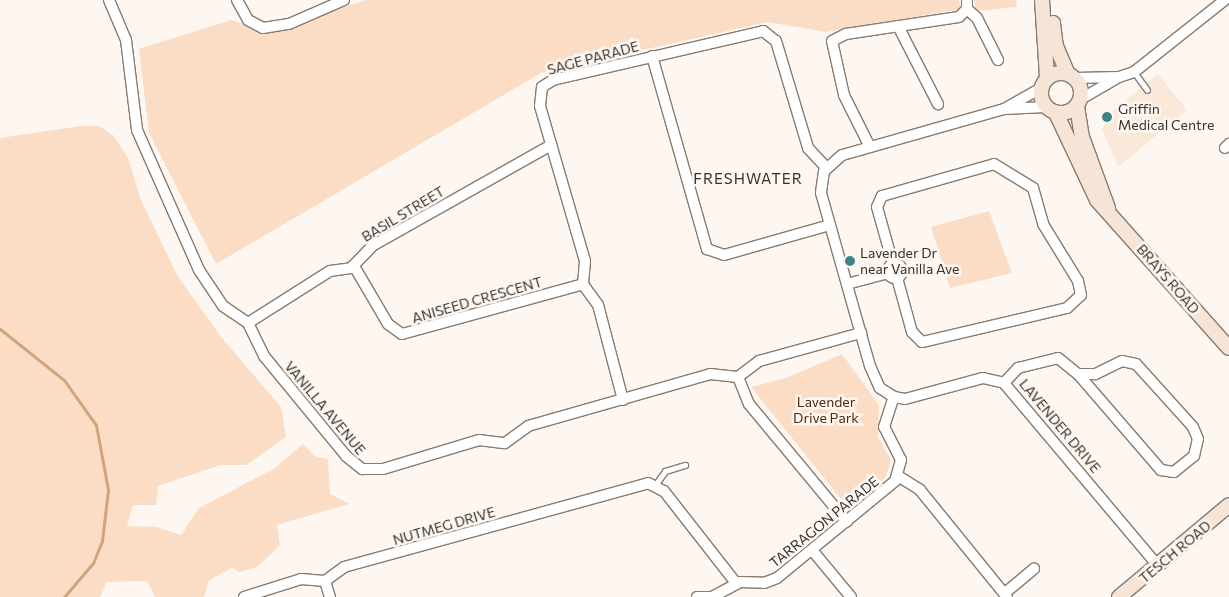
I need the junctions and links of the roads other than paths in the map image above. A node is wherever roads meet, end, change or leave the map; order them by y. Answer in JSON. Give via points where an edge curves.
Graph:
{"nodes":[{"id":1,"x":109,"y":0,"type":"edge"},
{"id":2,"x":237,"y":0,"type":"edge"},
{"id":3,"x":344,"y":0,"type":"edge"},
{"id":4,"x":1042,"y":0,"type":"edge"},
{"id":5,"x":1050,"y":0,"type":"edge"},
{"id":6,"x":1225,"y":0,"type":"edge"},
{"id":7,"x":967,"y":5,"type":"edge"},
{"id":8,"x":898,"y":26,"type":"junction"},
{"id":9,"x":652,"y":56,"type":"junction"},
{"id":10,"x":998,"y":60,"type":"dead end"},
{"id":11,"x":1134,"y":72,"type":"junction"},
{"id":12,"x":1072,"y":76,"type":"junction"},
{"id":13,"x":1119,"y":77,"type":"junction"},
{"id":14,"x":1044,"y":82,"type":"junction"},
{"id":15,"x":1147,"y":90,"type":"dead end"},
{"id":16,"x":1079,"y":102,"type":"junction"},
{"id":17,"x":938,"y":104,"type":"dead end"},
{"id":18,"x":1004,"y":109,"type":"junction"},
{"id":19,"x":1051,"y":110,"type":"junction"},
{"id":20,"x":550,"y":145,"type":"junction"},
{"id":21,"x":870,"y":147,"type":"junction"},
{"id":22,"x":826,"y":167,"type":"junction"},
{"id":23,"x":1108,"y":209,"type":"junction"},
{"id":24,"x":830,"y":225,"type":"junction"},
{"id":25,"x":354,"y":266,"type":"junction"},
{"id":26,"x":892,"y":272,"type":"junction"},
{"id":27,"x":583,"y":284,"type":"junction"},
{"id":28,"x":847,"y":284,"type":"junction"},
{"id":29,"x":248,"y":323,"type":"junction"},
{"id":30,"x":861,"y":332,"type":"junction"},
{"id":31,"x":1229,"y":348,"type":"edge"},
{"id":32,"x":1078,"y":374,"type":"junction"},
{"id":33,"x":1095,"y":374,"type":"junction"},
{"id":34,"x":738,"y":376,"type":"junction"},
{"id":35,"x":1004,"y":383,"type":"junction"},
{"id":36,"x":1092,"y":393,"type":"junction"},
{"id":37,"x":894,"y":397,"type":"junction"},
{"id":38,"x":623,"y":400,"type":"junction"},
{"id":39,"x":685,"y":465,"type":"dead end"},
{"id":40,"x":898,"y":476,"type":"junction"},
{"id":41,"x":655,"y":485,"type":"junction"},
{"id":42,"x":1229,"y":506,"type":"edge"},
{"id":43,"x":847,"y":522,"type":"junction"},
{"id":44,"x":812,"y":550,"type":"junction"},
{"id":45,"x":1158,"y":566,"type":"junction"},
{"id":46,"x":1034,"y":569,"type":"dead end"},
{"id":47,"x":325,"y":580,"type":"junction"},
{"id":48,"x":736,"y":583,"type":"junction"},
{"id":49,"x":1006,"y":595,"type":"edge"},
{"id":50,"x":244,"y":597,"type":"edge"},
{"id":51,"x":330,"y":597,"type":"edge"},
{"id":52,"x":697,"y":597,"type":"edge"},
{"id":53,"x":710,"y":597,"type":"edge"},
{"id":54,"x":851,"y":597,"type":"edge"},
{"id":55,"x":1119,"y":597,"type":"edge"}],
"edges":[{"from":1,"to":29,"type":"street","via":[[126,40],[134,121],[141,140],[204,279],[227,310]]},
{"from":2,"to":3,"type":"street","via":[[248,20],[263,28],[289,24]]},
{"from":4,"to":14,"type":"main road"},
{"from":5,"to":12,"type":"main road","via":[[1054,39]]},
{"from":6,"to":11,"type":"street"},
{"from":7,"to":8,"type":"street","via":[[959,16]]},
{"from":7,"to":10,"type":"street"},
{"from":8,"to":17,"type":"street"},
{"from":8,"to":21,"type":"street","via":[[846,34],[831,44],[846,102]]},
{"from":9,"to":20,"type":"street","name":"SAGE PARADE","via":[[554,80],[542,87],[538,101]]},
{"from":9,"to":22,"type":"street","name":"SAGE PARADE","via":[[754,31],[769,34],[778,45],[808,148]]},
{"from":9,"to":24,"type":"street","via":[[708,249],[724,256]]},
{"from":11,"to":13,"type":"street"},
{"from":11,"to":15,"type":"lane"},
{"from":12,"to":13,"type":"street"},
{"from":12,"to":14,"type":"main road"},
{"from":12,"to":16,"type":"main road","name":"BRAYS ROAD"},
{"from":13,"to":16,"type":"street"},
{"from":14,"to":18,"type":"street"},
{"from":14,"to":19,"type":"main road","name":"BRAYS ROAD"},
{"from":16,"to":19,"type":"main road","via":[[1067,112]]},
{"from":16,"to":23,"type":"main road","name":"BRAYS ROAD","via":[[1082,137]]},
{"from":18,"to":19,"type":"street"},
{"from":18,"to":21,"type":"street"},
{"from":19,"to":23,"type":"main road","name":"BRAYS ROAD","via":[[1078,153],[1092,192]]},
{"from":20,"to":25,"type":"street","name":"BASIL STREET","via":[[372,246]]},
{"from":20,"to":27,"type":"street","name":"SAGE PARADE","via":[[585,260]]},
{"from":21,"to":22,"type":"street","via":[[842,155]]},
{"from":22,"to":24,"type":"street","via":[[820,186]]},
{"from":23,"to":31,"type":"main road","name":"BRAYS ROAD"},
{"from":24,"to":28,"type":"street"},
{"from":25,"to":27,"type":"street","name":"ANISEED CRESCENT","via":[[388,324],[405,334]]},
{"from":25,"to":29,"type":"street","via":[[330,271]]},
{"from":26,"to":26,"type":"street","via":[[912,332],[922,342],[1071,306],[1081,295],[1078,281],[1042,224],[1033,188],[994,164],[882,196],[877,207]]},
{"from":26,"to":28,"type":"street"},
{"from":27,"to":38,"type":"street","via":[[598,305]]},
{"from":28,"to":30,"type":"street"},
{"from":29,"to":38,"type":"street","name":"VANILLA AVENUE","via":[[264,356],[346,456],[366,470],[479,440],[505,443],[528,426]]},
{"from":30,"to":34,"type":"street","via":[[759,361]]},
{"from":30,"to":37,"type":"street","via":[[873,376],[884,392]]},
{"from":32,"to":33,"type":"street"},
{"from":32,"to":35,"type":"street","via":[[1065,362],[1054,358],[1018,368]]},
{"from":32,"to":36,"type":"street"},
{"from":33,"to":36,"type":"street"},
{"from":33,"to":36,"type":"street","via":[[1122,361],[1136,364],[1193,427],[1198,438],[1194,456],[1174,472],[1161,470]]},
{"from":34,"to":38,"type":"street","name":"VANILLA AVENUE","via":[[710,374]]},
{"from":34,"to":43,"type":"street","via":[[749,404]]},
{"from":35,"to":37,"type":"street","name":"LAVENDER DRIVE","via":[[983,378],[910,398]]},
{"from":35,"to":45,"type":"street","name":"LAVENDER DRIVE"},
{"from":37,"to":40,"type":"street","name":"TARRAGON PARADE","via":[[884,427],[901,460]]},
{"from":39,"to":41,"type":"lane","via":[[665,471]]},
{"from":40,"to":43,"type":"street","name":"TARRAGON PARADE"},
{"from":40,"to":49,"type":"street","via":[[920,490]]},
{"from":41,"to":47,"type":"street","name":"NUTMEG DRIVE","via":[[642,484],[344,567]]},
{"from":41,"to":48,"type":"street"},
{"from":42,"to":45,"type":"main road","name":"TESCH ROAD"},
{"from":43,"to":44,"type":"street","name":"TARRAGON PARADE"},
{"from":44,"to":48,"type":"street","name":"TARRAGON PARADE","via":[[773,580]]},
{"from":44,"to":54,"type":"street"},
{"from":45,"to":55,"type":"main road","name":"TESCH ROAD"},
{"from":46,"to":49,"type":"street"},
{"from":47,"to":50,"type":"street","via":[[301,579]]},
{"from":47,"to":51,"type":"street"},
{"from":48,"to":53,"type":"street","name":"TARRAGON PARADE"},
{"from":52,"to":53,"type":"street","name":"TARRAGON PARADE"}]}
